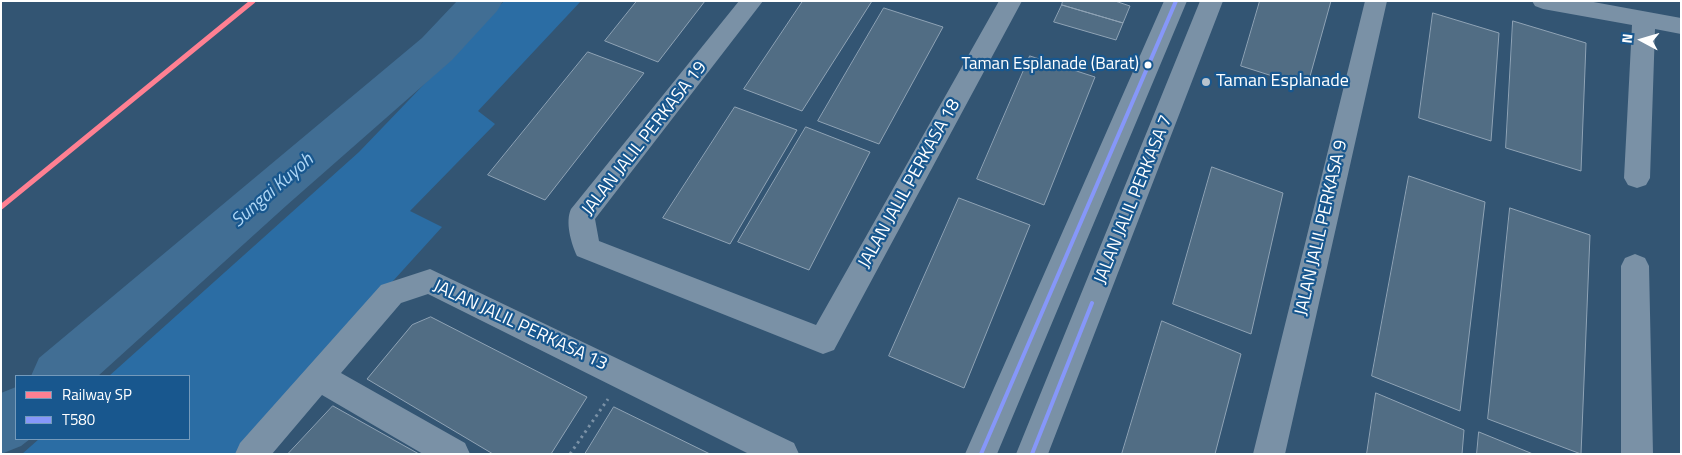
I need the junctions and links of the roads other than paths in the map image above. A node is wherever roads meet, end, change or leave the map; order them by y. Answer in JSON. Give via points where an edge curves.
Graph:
{"nodes":[{"id":1,"x":752,"y":1,"type":"edge"},
{"id":2,"x":1011,"y":1,"type":"edge"},
{"id":3,"x":1176,"y":1,"type":"edge"},
{"id":4,"x":1212,"y":1,"type":"edge"},
{"id":5,"x":1376,"y":1,"type":"edge"},
{"id":6,"x":1543,"y":1,"type":"edge"},
{"id":7,"x":1644,"y":20,"type":"junction"},
{"id":8,"x":1681,"y":26,"type":"edge"},
{"id":9,"x":1637,"y":178,"type":"dead end"},
{"id":10,"x":1635,"y":266,"type":"dead end"},
{"id":11,"x":823,"y":341,"type":"joint"},
{"id":12,"x":319,"y":377,"type":"junction"},
{"id":13,"x":981,"y":450,"type":"edge"},
{"id":14,"x":251,"y":454,"type":"edge"},
{"id":15,"x":454,"y":454,"type":"edge"},
{"id":16,"x":783,"y":454,"type":"edge"},
{"id":17,"x":1032,"y":454,"type":"edge"},
{"id":18,"x":1268,"y":454,"type":"edge"},
{"id":19,"x":1637,"y":454,"type":"edge"}],
"edges":[{"from":1,"to":11,"type":"street","name":"JALAN JALIL PERKASA 19","via":[[581,217],[584,234],[587,248]]},
{"from":2,"to":11,"type":"street","name":"JALAN JALIL PERKASA 18"},
{"from":3,"to":13,"type":"street"},
{"from":4,"to":17,"type":"street","name":"JALAN JALIL PERKASA 7"},
{"from":5,"to":18,"type":"street","name":"JALAN JALIL PERKASA 9"},
{"from":6,"to":7,"type":"street"},
{"from":7,"to":8,"type":"street"},
{"from":7,"to":9,"type":"street"},
{"from":10,"to":19,"type":"street"},
{"from":12,"to":14,"type":"street","name":"JALAN JALIL PERKASA 13"},
{"from":12,"to":15,"type":"street"},
{"from":12,"to":16,"type":"street","name":"JALAN JALIL PERKASA 13","via":[[391,294],[430,281]]}]}
